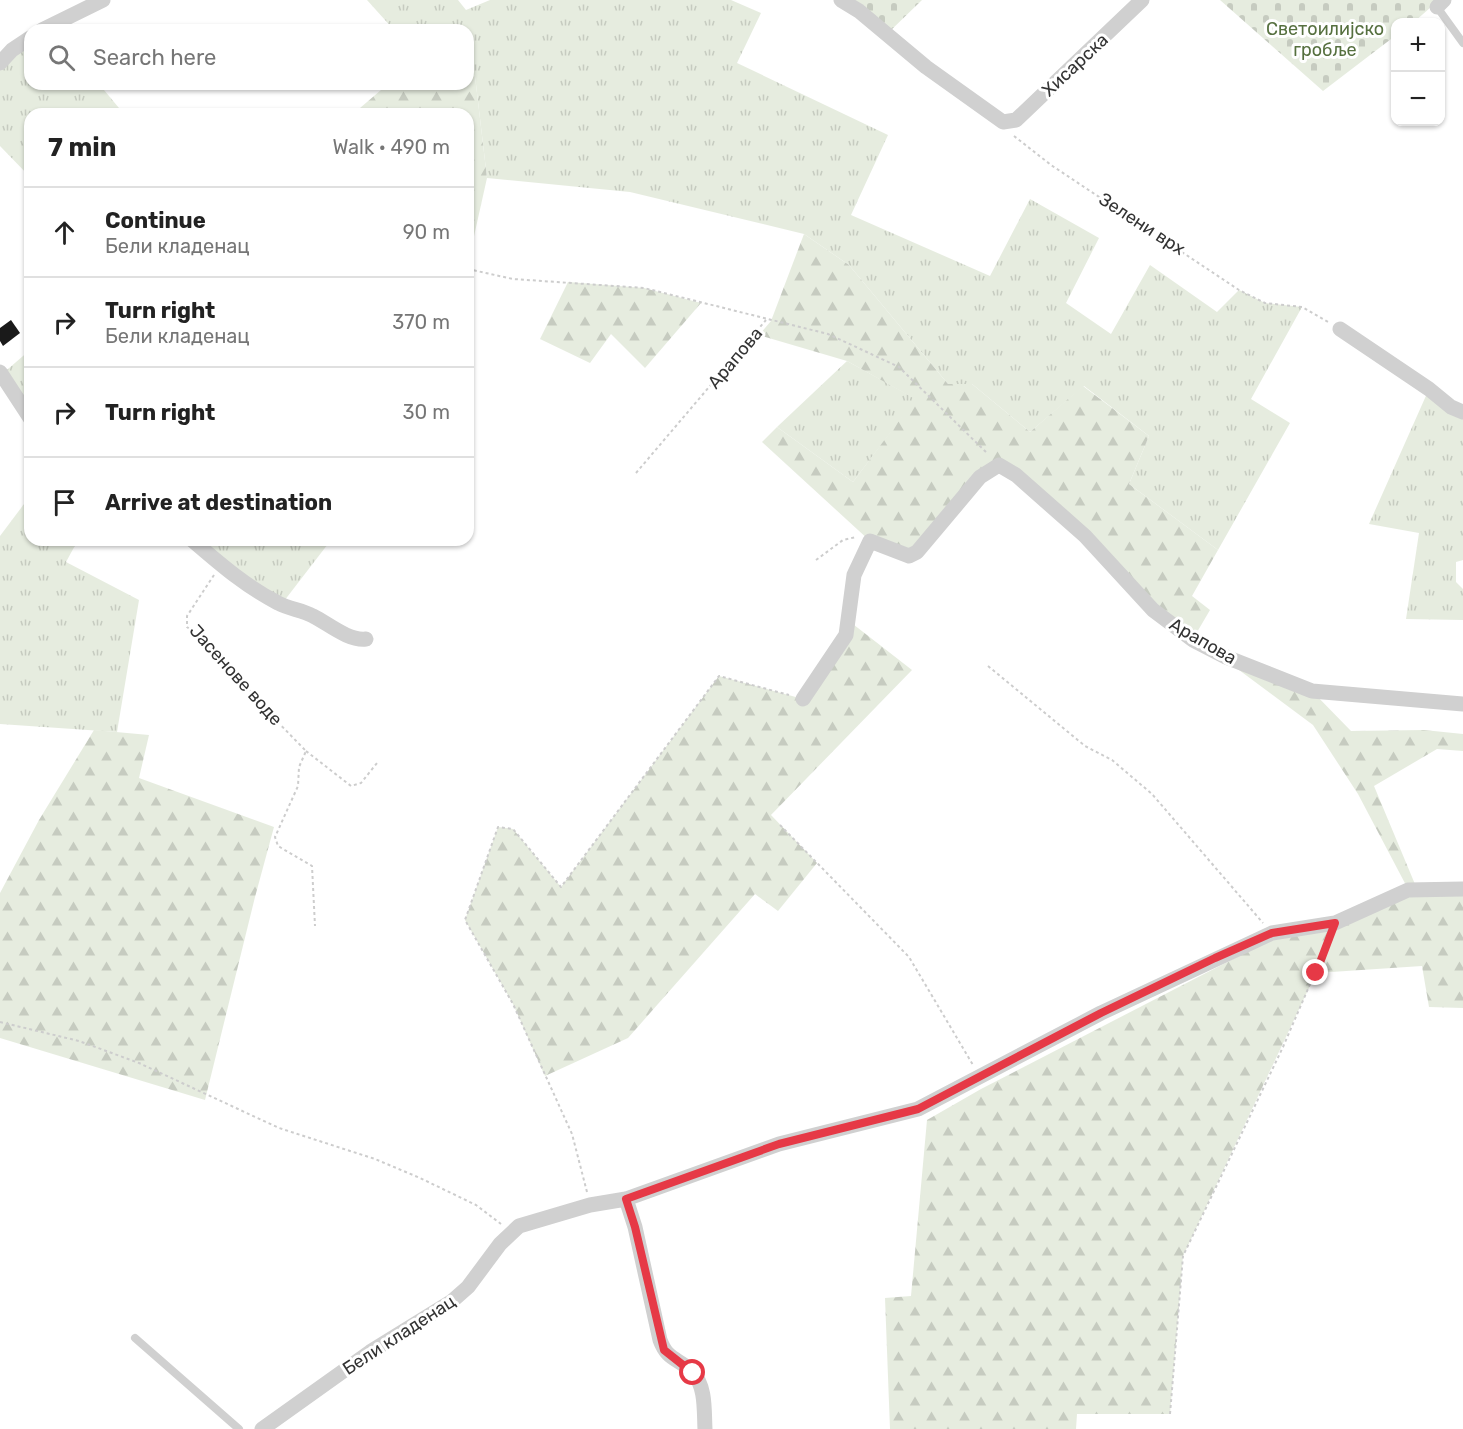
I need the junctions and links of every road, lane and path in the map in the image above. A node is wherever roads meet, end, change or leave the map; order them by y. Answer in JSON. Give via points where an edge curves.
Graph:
{"nodes":[{"id":1,"x":103,"y":0,"type":"edge"},
{"id":2,"x":841,"y":0,"type":"edge"},
{"id":3,"x":1143,"y":0,"type":"edge"},
{"id":4,"x":1441,"y":4,"type":"edge"},
{"id":5,"x":54,"y":24,"type":"edge"},
{"id":6,"x":24,"y":42,"type":"edge"},
{"id":7,"x":1463,"y":43,"type":"edge"},
{"id":8,"x":0,"y":63,"type":"edge"},
{"id":9,"x":1003,"y":122,"type":"junction"},
{"id":10,"x":474,"y":270,"type":"edge"},
{"id":11,"x":766,"y":320,"type":"junction"},
{"id":12,"x":1340,"y":329,"type":"joint"},
{"id":13,"x":0,"y":372,"type":"edge"},
{"id":14,"x":24,"y":409,"type":"edge"},
{"id":15,"x":1463,"y":412,"type":"edge"},
{"id":16,"x":999,"y":465,"type":"junction"},
{"id":17,"x":636,"y":473,"type":"dead end"},
{"id":18,"x":870,"y":542,"type":"junction"},
{"id":19,"x":199,"y":546,"type":"edge"},
{"id":20,"x":816,"y":560,"type":"dead end"},
{"id":21,"x":220,"y":565,"type":"junction"},
{"id":22,"x":366,"y":639,"type":"dead end"},
{"id":23,"x":988,"y":666,"type":"dead end"},
{"id":24,"x":803,"y":699,"type":"joint"},
{"id":25,"x":1463,"y":704,"type":"edge"},
{"id":26,"x":306,"y":751,"type":"junction"},
{"id":27,"x":377,"y":763,"type":"dead end"},
{"id":28,"x":780,"y":825,"type":"dead end"},
{"id":29,"x":1463,"y":889,"type":"edge"},
{"id":30,"x":1335,"y":923,"type":"junction"},
{"id":31,"x":315,"y":926,"type":"dead end"},
{"id":32,"x":1272,"y":933,"type":"junction"},
{"id":33,"x":0,"y":1022,"type":"edge"},
{"id":34,"x":981,"y":1078,"type":"junction"},
{"id":35,"x":626,"y":1199,"type":"junction"},
{"id":36,"x":590,"y":1205,"type":"junction"},
{"id":37,"x":510,"y":1232,"type":"junction"},
{"id":38,"x":135,"y":1338,"type":"dead end"},
{"id":39,"x":1170,"y":1414,"type":"dead end"},
{"id":40,"x":239,"y":1429,"type":"edge"},
{"id":41,"x":262,"y":1429,"type":"edge"},
{"id":42,"x":705,"y":1429,"type":"edge"}],
"edges":[{"from":1,"to":5,"type":"street"},
{"from":2,"to":9,"type":"street"},
{"from":3,"to":9,"type":"street","name":"Хисарска","via":[[1016,120]]},
{"from":4,"to":7,"type":"lane"},
{"from":6,"to":8,"type":"street"},
{"from":9,"to":12,"type":"path","name":"Зелени врх","via":[[1021,143],[1051,165],[1239,290],[1264,303],[1302,307]]},
{"from":10,"to":11,"type":"path","via":[[513,279],[644,288]]},
{"from":11,"to":16,"type":"path","name":"Арапова","via":[[828,334],[899,367]]},
{"from":11,"to":17,"type":"path","name":"Арапова"},
{"from":12,"to":15,"type":"street"},
{"from":13,"to":14,"type":"street"},
{"from":16,"to":18,"type":"street","via":[[980,477],[917,552],[909,556]]},
{"from":16,"to":25,"type":"street","name":"Арапова","via":[[1016,475],[1085,536],[1153,610],[1193,640],[1312,691]]},
{"from":18,"to":20,"type":"path","via":[[856,537],[843,540]]},
{"from":18,"to":24,"type":"street","via":[[854,575],[846,634]]},
{"from":19,"to":21,"type":"street"},
{"from":21,"to":22,"type":"street","via":[[281,605],[309,614],[356,640]]},
{"from":21,"to":26,"type":"path","name":"Јасенове воде","via":[[188,616],[187,627],[219,652]]},
{"from":23,"to":32,"type":"path","via":[[1085,746],[1112,760],[1152,794]]},
{"from":24,"to":36,"type":"path","via":[[719,676],[561,887],[513,830],[498,827],[465,920],[513,1004],[572,1134]]},
{"from":26,"to":27,"type":"path","name":"Јасенове воде","via":[[351,786],[361,783]]},
{"from":26,"to":31,"type":"path","via":[[298,767],[298,786],[275,837],[278,846],[312,866]]},
{"from":28,"to":34,"type":"path","via":[[909,957]]},
{"from":29,"to":30,"type":"street","name":"Бели кладенац","via":[[1408,890]]},
{"from":30,"to":32,"type":"street","name":"Бели кладенац"},
{"from":30,"to":39,"type":"path","via":[[1283,1047],[1183,1256]]},
{"from":32,"to":34,"type":"street","name":"Бели кладенац","via":[[1101,1013]]},
{"from":33,"to":37,"type":"path","via":[[109,1051],[279,1128],[398,1168],[476,1205]]},
{"from":34,"to":35,"type":"street","name":"Бели кладенац","via":[[918,1109],[779,1144]]},
{"from":35,"to":36,"type":"street","name":"Бели кладенац"},
{"from":35,"to":42,"type":"street","via":[[660,1340],[668,1357],[685,1366],[698,1380]]},
{"from":36,"to":37,"type":"street","name":"Бели кладенац","via":[[537,1219]]},
{"from":37,"to":41,"type":"street","name":"Бели кладенац","via":[[486,1266],[452,1302],[370,1352]]},
{"from":38,"to":40,"type":"lane"}]}
